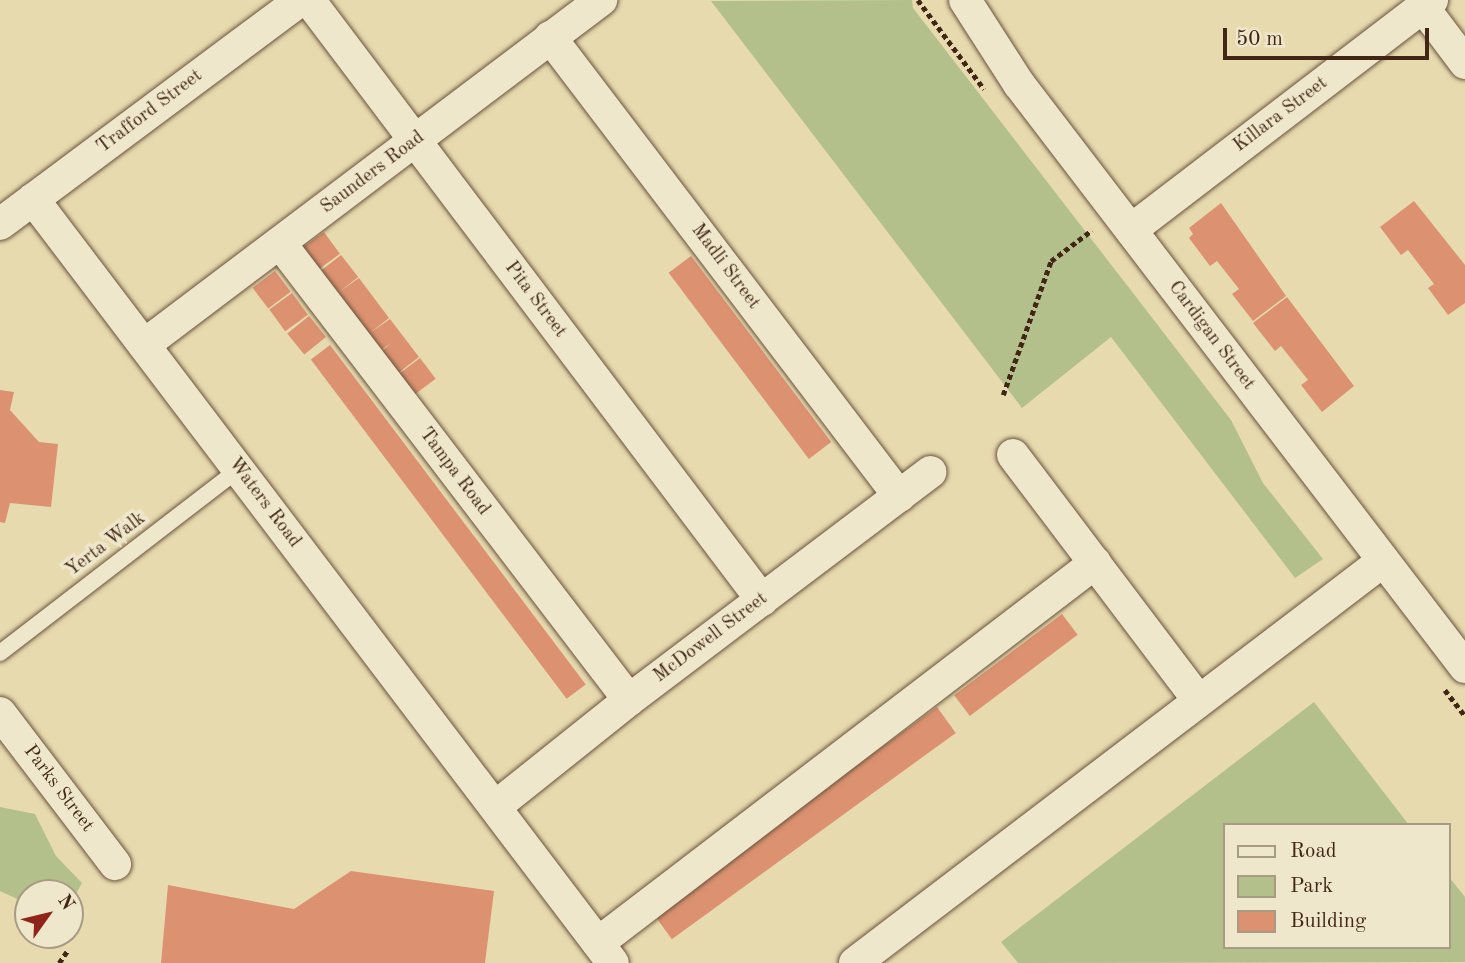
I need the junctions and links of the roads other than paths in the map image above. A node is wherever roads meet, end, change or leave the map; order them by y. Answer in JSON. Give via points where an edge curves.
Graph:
{"nodes":[{"id":1,"x":300,"y":0,"type":"edge"},
{"id":2,"x":309,"y":0,"type":"edge"},
{"id":3,"x":601,"y":0,"type":"edge"},
{"id":4,"x":965,"y":0,"type":"edge"},
{"id":5,"x":1427,"y":4,"type":"edge"},
{"id":6,"x":550,"y":37,"type":"junction"},
{"id":7,"x":1465,"y":63,"type":"edge"},
{"id":8,"x":415,"y":142,"type":"junction"},
{"id":9,"x":33,"y":199,"type":"junction"},
{"id":10,"x":0,"y":224,"type":"edge"},
{"id":11,"x":1130,"y":230,"type":"junction"},
{"id":12,"x":280,"y":243,"type":"junction"},
{"id":13,"x":144,"y":345,"type":"junction"},
{"id":14,"x":1013,"y":455,"type":"dead end"},
{"id":15,"x":238,"y":470,"type":"junction"},
{"id":16,"x":931,"y":472,"type":"dead end"},
{"id":17,"x":899,"y":496,"type":"junction"},
{"id":18,"x":1383,"y":561,"type":"junction"},
{"id":19,"x":1095,"y":563,"type":"junction"},
{"id":20,"x":762,"y":600,"type":"junction"},
{"id":21,"x":0,"y":653,"type":"edge"},
{"id":22,"x":1465,"y":667,"type":"edge"},
{"id":23,"x":629,"y":700,"type":"junction"},
{"id":24,"x":1199,"y":701,"type":"junction"},
{"id":25,"x":0,"y":713,"type":"edge"},
{"id":26,"x":495,"y":807,"type":"junction"},
{"id":27,"x":116,"y":864,"type":"dead end"},
{"id":28,"x":606,"y":953,"type":"edge"},
{"id":29,"x":855,"y":963,"type":"edge"}],
"edges":[{"from":1,"to":9,"type":"street","name":"Trafford Street"},
{"from":2,"to":8,"type":"street","name":"Pita Street"},
{"from":3,"to":6,"type":"street","name":"Saunders Road"},
{"from":4,"to":11,"type":"street","name":"Cardigan Street","via":[[1019,84]]},
{"from":5,"to":7,"type":"street"},
{"from":5,"to":11,"type":"street","name":"Killara Street"},
{"from":6,"to":8,"type":"street","name":"Saunders Road"},
{"from":6,"to":17,"type":"street","name":"Madli Street"},
{"from":8,"to":12,"type":"street","name":"Saunders Road"},
{"from":8,"to":20,"type":"street","name":"Pita Street"},
{"from":9,"to":10,"type":"street","name":"Trafford Street"},
{"from":9,"to":13,"type":"street","name":"Waters Road"},
{"from":11,"to":18,"type":"street","name":"Cardigan Street"},
{"from":12,"to":13,"type":"street","name":"Saunders Road"},
{"from":12,"to":23,"type":"street","name":"Tampa Road"},
{"from":13,"to":15,"type":"street","name":"Waters Road"},
{"from":14,"to":19,"type":"street"},
{"from":15,"to":21,"type":"lane","name":"Yerta Walk"},
{"from":15,"to":26,"type":"street","name":"Waters Road"},
{"from":16,"to":17,"type":"street","name":"McDowell Street"},
{"from":17,"to":20,"type":"street","name":"McDowell Street"},
{"from":18,"to":22,"type":"street","name":"Cardigan Street"},
{"from":18,"to":24,"type":"street"},
{"from":19,"to":24,"type":"street"},
{"from":19,"to":28,"type":"street"},
{"from":20,"to":23,"type":"street","name":"McDowell Street"},
{"from":23,"to":26,"type":"street","name":"McDowell Street"},
{"from":24,"to":29,"type":"street"},
{"from":25,"to":27,"type":"street","name":"Parks Street"},
{"from":26,"to":28,"type":"street","name":"Waters Road"}]}
